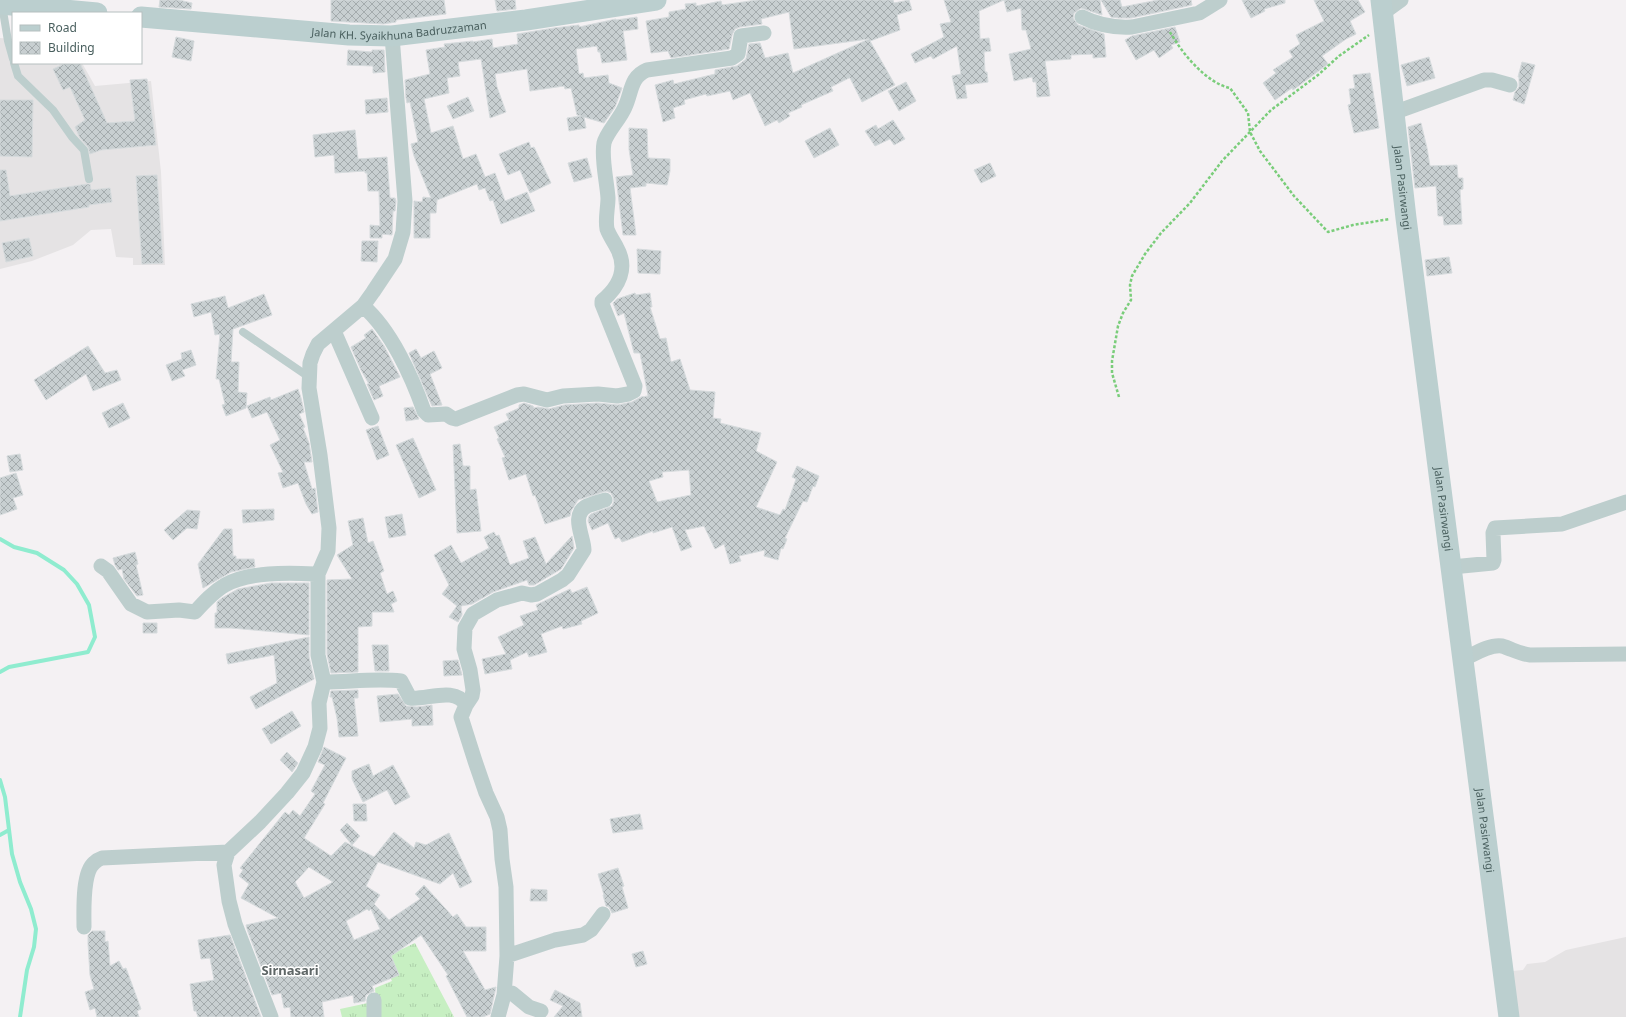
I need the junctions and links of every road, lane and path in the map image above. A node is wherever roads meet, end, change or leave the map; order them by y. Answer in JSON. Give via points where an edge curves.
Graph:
{"nodes":[{"id":1,"x":656,"y":0,"type":"edge"},
{"id":2,"x":1220,"y":0,"type":"edge"},
{"id":3,"x":1401,"y":0,"type":"edge"},
{"id":4,"x":1,"y":4,"type":"edge"},
{"id":5,"x":594,"y":5,"type":"edge"},
{"id":6,"x":86,"y":12,"type":"edge"},
{"id":7,"x":1383,"y":12,"type":"edge"},
{"id":8,"x":142,"y":17,"type":"edge"},
{"id":9,"x":1082,"y":17,"type":"dead end"},
{"id":10,"x":1165,"y":19,"type":"junction"},
{"id":11,"x":764,"y":33,"type":"dead end"},
{"id":12,"x":392,"y":36,"type":"junction"},
{"id":13,"x":12,"y":55,"type":"edge"},
{"id":14,"x":14,"y":64,"type":"edge"},
{"id":15,"x":1510,"y":85,"type":"dead end"},
{"id":16,"x":1393,"y":113,"type":"junction"},
{"id":17,"x":1250,"y":132,"type":"junction"},
{"id":18,"x":89,"y":179,"type":"dead end"},
{"id":19,"x":1406,"y":218,"type":"junction"},
{"id":20,"x":363,"y":306,"type":"junction"},
{"id":21,"x":334,"y":331,"type":"junction"},
{"id":22,"x":242,"y":332,"type":"dead end"},
{"id":23,"x":309,"y":377,"type":"junction"},
{"id":24,"x":1119,"y":397,"type":"dead end"},
{"id":25,"x":372,"y":418,"type":"dead end"},
{"id":26,"x":605,"y":500,"type":"dead end"},
{"id":27,"x":1626,"y":502,"type":"edge"},
{"id":28,"x":101,"y":566,"type":"dead end"},
{"id":29,"x":1452,"y":568,"type":"junction"},
{"id":30,"x":318,"y":574,"type":"junction"},
{"id":31,"x":1626,"y":654,"type":"edge"},
{"id":32,"x":1462,"y":660,"type":"junction"},
{"id":33,"x":324,"y":682,"type":"junction"},
{"id":34,"x":466,"y":705,"type":"junction"},
{"id":35,"x":228,"y":852,"type":"junction"},
{"id":36,"x":603,"y":914,"type":"dead end"},
{"id":37,"x":84,"y":927,"type":"dead end"},
{"id":38,"x":509,"y":955,"type":"junction"},
{"id":39,"x":512,"y":993,"type":"junction"},
{"id":40,"x":374,"y":1000,"type":"dead end"},
{"id":41,"x":541,"y":1011,"type":"dead end"},
{"id":42,"x":271,"y":1017,"type":"edge"},
{"id":43,"x":374,"y":1017,"type":"edge"},
{"id":44,"x":498,"y":1017,"type":"edge"},
{"id":45,"x":504,"y":1017,"type":"edge"},
{"id":46,"x":1509,"y":1017,"type":"edge"}],
"edges":[{"from":1,"to":5,"type":"street","name":"Jalan KH. Syaikhuna Badruzzaman"},
{"from":2,"to":10,"type":"street","via":[[1199,13]]},
{"from":3,"to":7,"type":"street"},
{"from":4,"to":6,"type":"street"},
{"from":4,"to":13,"type":"lane"},
{"from":5,"to":12,"type":"street","name":"Jalan KH. Syaikhuna Badruzzaman","via":[[506,23]]},
{"from":7,"to":16,"type":"street","name":"Jalan Pasirwangi"},
{"from":7,"to":17,"type":"path","via":[[1318,75],[1271,110]]},
{"from":8,"to":12,"type":"street","name":"Jalan KH. Syaikhuna Badruzzaman","via":[[349,35]]},
{"from":9,"to":10,"type":"street","via":[[1095,23],[1123,27]]},
{"from":10,"to":17,"type":"path","via":[[1182,51],[1210,80],[1230,88],[1248,114]]},
{"from":11,"to":20,"type":"street","via":[[741,36],[738,54],[732,58],[642,72],[634,78],[625,107],[606,136],[604,157],[608,194],[607,226],[622,261],[618,283],[602,304],[635,386],[634,391],[617,396],[598,394],[563,396],[547,400],[518,394],[456,419],[446,414],[428,415],[394,347]]},
{"from":12,"to":20,"type":"street","via":[[405,201],[403,232],[394,260]]},
{"from":14,"to":18,"type":"lane","via":[[18,76],[53,110],[84,150]]},
{"from":15,"to":16,"type":"street","via":[[1484,80]]},
{"from":16,"to":19,"type":"street","name":"Jalan Pasirwangi"},
{"from":17,"to":19,"type":"path","via":[[1260,151],[1294,196],[1328,232]]},
{"from":17,"to":24,"type":"path","via":[[1161,233],[1132,276],[1131,300],[1118,326],[1112,360],[1112,373]]},
{"from":19,"to":29,"type":"street","name":"Jalan Pasirwangi"},
{"from":20,"to":21,"type":"street"},
{"from":21,"to":23,"type":"street","via":[[318,344],[310,364]]},
{"from":21,"to":25,"type":"street"},
{"from":22,"to":23,"type":"lane"},
{"from":23,"to":30,"type":"street","via":[[329,528],[328,551]]},
{"from":26,"to":34,"type":"street","via":[[587,506],[579,515],[584,550],[565,578],[537,594],[522,593],[497,600],[474,614],[466,625],[464,648],[473,690]]},
{"from":27,"to":29,"type":"street","via":[[1562,524],[1495,528],[1492,533],[1493,563]]},
{"from":28,"to":30,"type":"street","via":[[108,571],[131,604],[147,612],[195,612],[214,593],[239,579],[281,572]]},
{"from":29,"to":32,"type":"street","name":"Jalan Pasirwangi"},
{"from":30,"to":33,"type":"street","via":[[318,655]]},
{"from":31,"to":32,"type":"street","via":[[1530,655],[1496,646]]},
{"from":32,"to":46,"type":"street","name":"Jalan Pasirwangi"},
{"from":33,"to":34,"type":"street","via":[[401,681],[410,698],[454,695],[462,699]]},
{"from":33,"to":35,"type":"street","via":[[319,703],[320,728],[315,747],[303,772],[260,822]]},
{"from":34,"to":38,"type":"street","via":[[462,717],[500,830]]},
{"from":35,"to":37,"type":"street","via":[[102,858],[93,863],[89,871],[84,896]]},
{"from":35,"to":42,"type":"street","via":[[224,865],[229,901],[235,924]]},
{"from":36,"to":38,"type":"street","via":[[591,930],[583,935],[555,940]]},
{"from":38,"to":39,"type":"street"},
{"from":38,"to":44,"type":"street","via":[[504,995]]},
{"from":39,"to":41,"type":"street","via":[[529,1007]]},
{"from":39,"to":45,"type":"street"},
{"from":40,"to":43,"type":"street"}]}
